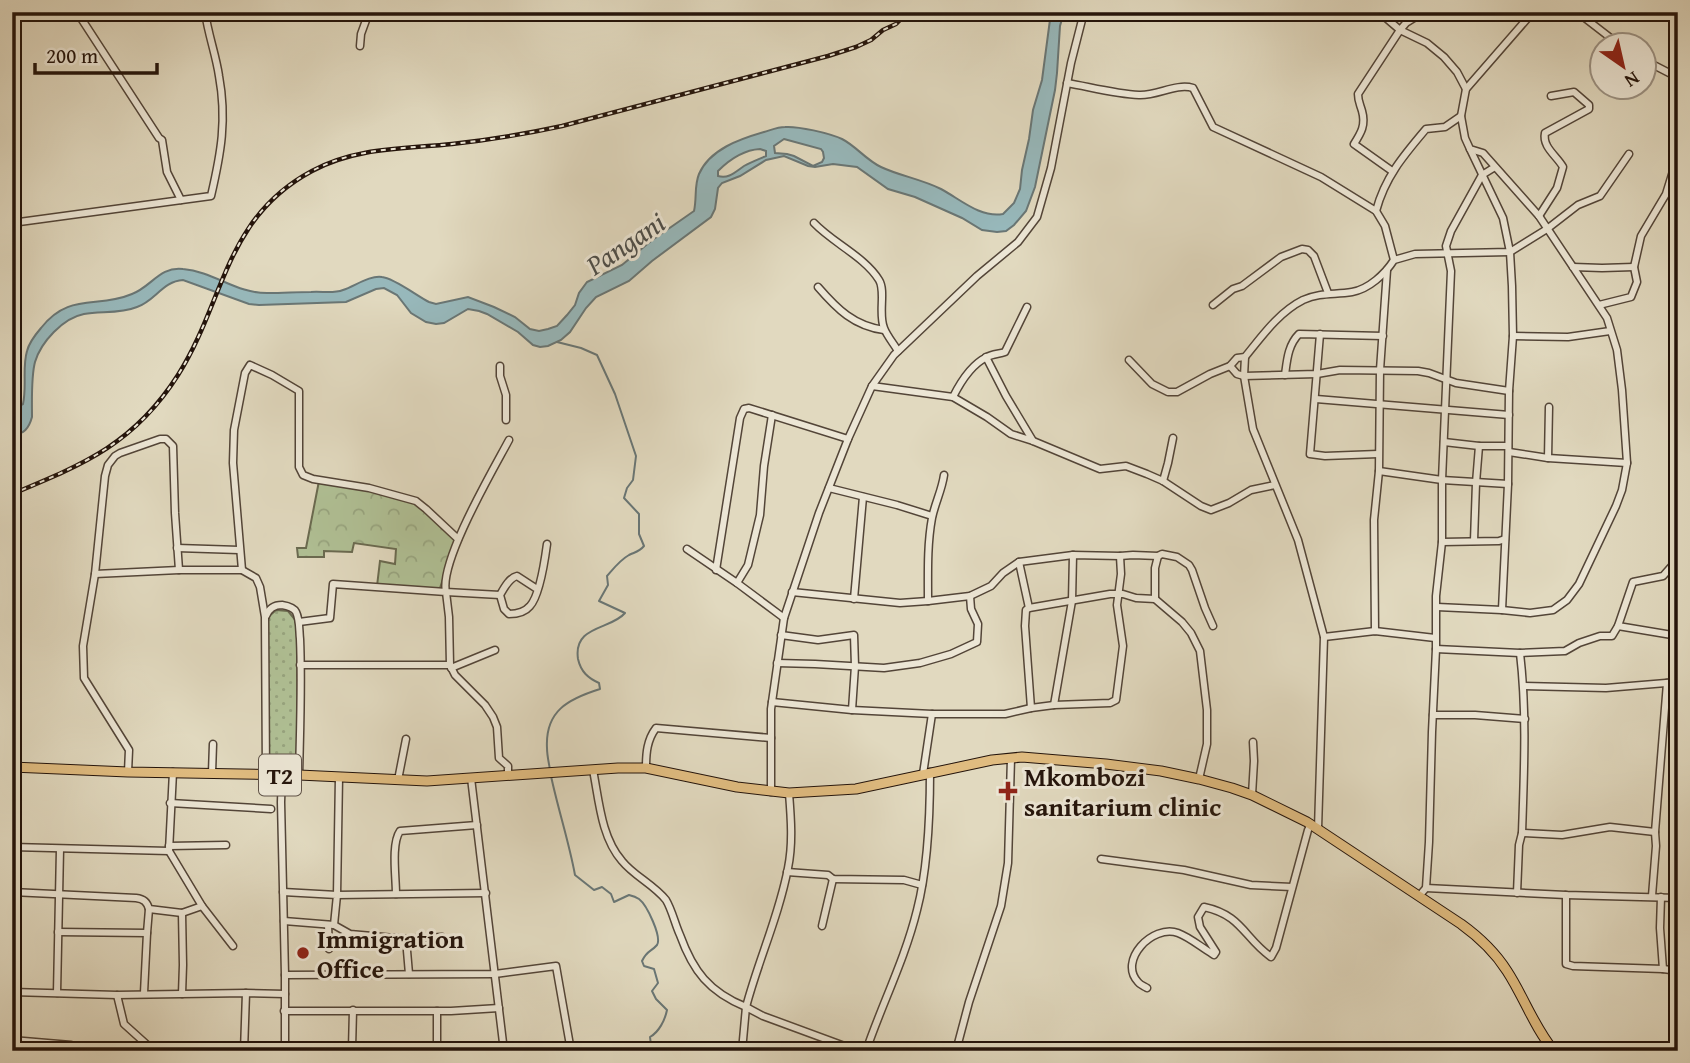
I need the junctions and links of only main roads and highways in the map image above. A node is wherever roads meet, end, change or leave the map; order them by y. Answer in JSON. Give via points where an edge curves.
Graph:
{"nodes":[{"id":1,"x":12,"y":767,"type":"edge"},
{"id":2,"x":1554,"y":1051,"type":"edge"}],
"edges":[{"from":1,"to":2,"type":"highway","number":"T2","via":[[427,781],[646,768],[789,793],[856,789],[992,760],[1022,758],[1106,764],[1199,779],[1252,795],[1315,827],[1469,930],[1507,970]]}]}
